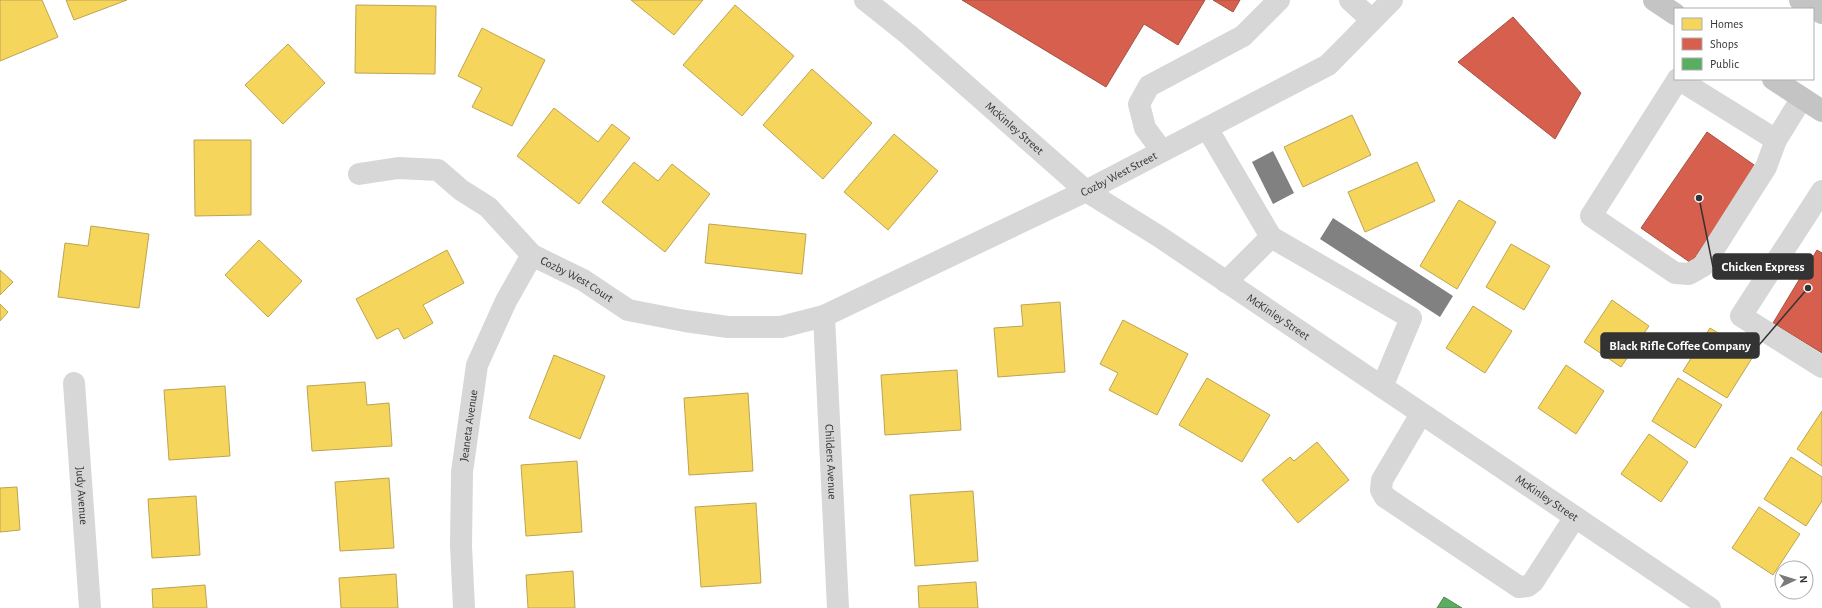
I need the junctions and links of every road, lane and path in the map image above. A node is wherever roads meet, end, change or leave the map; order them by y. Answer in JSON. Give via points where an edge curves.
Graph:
{"nodes":[{"id":1,"x":865,"y":0,"type":"edge"},
{"id":2,"x":1279,"y":0,"type":"edge"},
{"id":3,"x":1350,"y":0,"type":"edge"},
{"id":4,"x":1392,"y":0,"type":"edge"},
{"id":5,"x":1654,"y":0,"type":"edge"},
{"id":6,"x":1800,"y":0,"type":"edge"},
{"id":7,"x":1814,"y":8,"type":"edge"},
{"id":8,"x":1674,"y":13,"type":"edge"},
{"id":9,"x":1372,"y":20,"type":"junction"},
{"id":10,"x":1677,"y":80,"type":"edge"},
{"id":11,"x":1680,"y":80,"type":"edge"},
{"id":12,"x":1775,"y":80,"type":"edge"},
{"id":13,"x":1802,"y":98,"type":"junction"},
{"id":14,"x":1822,"y":111,"type":"edge"},
{"id":15,"x":1207,"y":128,"type":"junction"},
{"id":16,"x":1776,"y":140,"type":"junction"},
{"id":17,"x":1162,"y":151,"type":"junction"},
{"id":18,"x":359,"y":174,"type":"dead end"},
{"id":19,"x":1086,"y":191,"type":"junction"},
{"id":20,"x":1822,"y":191,"type":"edge"},
{"id":21,"x":1271,"y":238,"type":"junction"},
{"id":22,"x":532,"y":255,"type":"junction"},
{"id":23,"x":1226,"y":282,"type":"junction"},
{"id":24,"x":824,"y":316,"type":"junction"},
{"id":25,"x":1822,"y":367,"type":"edge"},
{"id":26,"x":74,"y":383,"type":"dead end"},
{"id":27,"x":1382,"y":387,"type":"junction"},
{"id":28,"x":1421,"y":414,"type":"junction"},
{"id":29,"x":1575,"y":517,"type":"junction"},
{"id":30,"x":90,"y":608,"type":"edge"},
{"id":31,"x":464,"y":608,"type":"edge"},
{"id":32,"x":838,"y":608,"type":"edge"},
{"id":33,"x":1710,"y":608,"type":"edge"}],
"edges":[{"from":1,"to":19,"type":"street","name":"McKinley Street","via":[[909,35]]},
{"from":2,"to":17,"type":"street","via":[[1243,36],[1149,86],[1139,104],[1145,128]]},
{"from":3,"to":9,"type":"street"},
{"from":4,"to":9,"type":"street","name":"Cozby West Street"},
{"from":5,"to":8,"type":"highway"},
{"from":6,"to":7,"type":"highway"},
{"from":9,"to":15,"type":"street","name":"Cozby West Street","via":[[1328,65]]},
{"from":10,"to":16,"type":"street","via":[[1591,216],[1675,273],[1689,274],[1703,266],[1766,167]]},
{"from":11,"to":16,"type":"street"},
{"from":12,"to":13,"type":"highway"},
{"from":13,"to":14,"type":"highway"},
{"from":13,"to":16,"type":"street"},
{"from":15,"to":17,"type":"street","name":"Cozby West Street"},
{"from":15,"to":21,"type":"street"},
{"from":17,"to":19,"type":"street","name":"Cozby West Street"},
{"from":18,"to":22,"type":"street","name":"Cozby West Court","via":[[398,168],[438,170],[461,190],[488,207]]},
{"from":19,"to":23,"type":"street","name":"McKinley Street"},
{"from":19,"to":24,"type":"street","name":"Cozby West Street"},
{"from":20,"to":25,"type":"street","via":[[1741,316]]},
{"from":21,"to":23,"type":"street"},
{"from":21,"to":27,"type":"street","via":[[1411,318]]},
{"from":22,"to":24,"type":"street","name":"Cozby West Court","via":[[583,280],[628,310],[728,326],[781,326]]},
{"from":22,"to":31,"type":"street","name":"Jeaneta Avenue","via":[[506,301],[477,365],[462,472],[461,546]]},
{"from":23,"to":27,"type":"street","name":"McKinley Street"},
{"from":24,"to":32,"type":"street","name":"Childers Avenue"},
{"from":26,"to":30,"type":"street","name":"Judy Avenue"},
{"from":27,"to":28,"type":"street","name":"McKinley Street"},
{"from":28,"to":29,"type":"street","name":"McKinley Street"},
{"from":28,"to":29,"type":"street","via":[[1382,480],[1381,490],[1386,497],[1519,587],[1528,586],[1533,582]]},
{"from":29,"to":33,"type":"street","name":"McKinley Street"}]}
